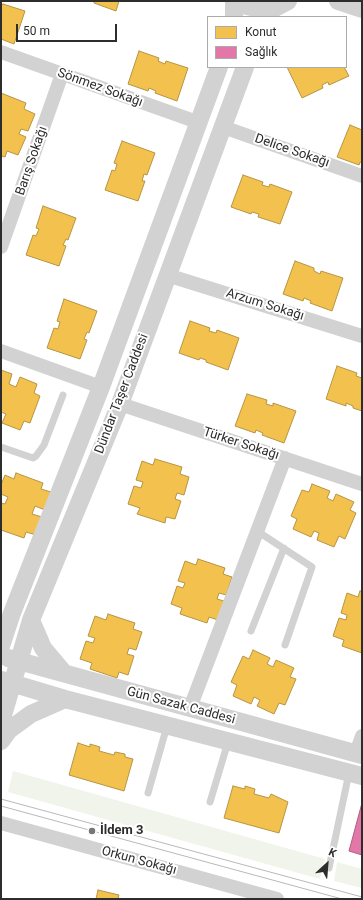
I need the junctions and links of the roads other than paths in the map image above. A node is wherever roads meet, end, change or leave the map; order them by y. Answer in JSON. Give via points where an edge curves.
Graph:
{"nodes":[{"id":1,"x":234,"y":1,"type":"edge"},
{"id":2,"x":239,"y":1,"type":"edge"},
{"id":3,"x":338,"y":1,"type":"edge"},
{"id":4,"x":281,"y":8,"type":"edge"},
{"id":5,"x":362,"y":9,"type":"edge"},
{"id":6,"x":234,"y":16,"type":"edge"},
{"id":7,"x":1,"y":52,"type":"edge"},
{"id":8,"x":219,"y":68,"type":"edge"},
{"id":9,"x":245,"y":68,"type":"edge"},
{"id":10,"x":62,"y":74,"type":"junction"},
{"id":11,"x":200,"y":123,"type":"junction"},
{"id":12,"x":223,"y":127,"type":"junction"},
{"id":13,"x":362,"y":176,"type":"edge"},
{"id":14,"x":1,"y":247,"type":"edge"},
{"id":15,"x":167,"y":275,"type":"junction"},
{"id":16,"x":362,"y":336,"type":"edge"},
{"id":17,"x":1,"y":351,"type":"edge"},
{"id":18,"x":101,"y":387,"type":"junction"},
{"id":19,"x":62,"y":395,"type":"dead end"},
{"id":20,"x":120,"y":404,"type":"junction"},
{"id":21,"x":1,"y":447,"type":"edge"},
{"id":22,"x":285,"y":458,"type":"junction"},
{"id":23,"x":362,"y":484,"type":"edge"},
{"id":24,"x":257,"y":531,"type":"junction"},
{"id":25,"x":284,"y":548,"type":"junction"},
{"id":26,"x":6,"y":617,"type":"edge"},
{"id":27,"x":31,"y":620,"type":"junction"},
{"id":28,"x":251,"y":630,"type":"dead end"},
{"id":29,"x":285,"y":645,"type":"dead end"},
{"id":30,"x":1,"y":646,"type":"edge"},
{"id":31,"x":1,"y":656,"type":"edge"},
{"id":32,"x":18,"y":661,"type":"junction"},
{"id":33,"x":64,"y":673,"type":"junction"},
{"id":34,"x":6,"y":681,"type":"edge"},
{"id":35,"x":65,"y":699,"type":"junction"},
{"id":36,"x":190,"y":708,"type":"junction"},
{"id":37,"x":1,"y":722,"type":"edge"},
{"id":38,"x":167,"y":726,"type":"junction"},
{"id":39,"x":362,"y":736,"type":"edge"},
{"id":40,"x":1,"y":741,"type":"edge"},
{"id":41,"x":228,"y":742,"type":"junction"},
{"id":42,"x":359,"y":754,"type":"edge"},
{"id":43,"x":355,"y":775,"type":"edge"},
{"id":44,"x":148,"y":793,"type":"dead end"},
{"id":45,"x":210,"y":802,"type":"dead end"},
{"id":46,"x":1,"y":823,"type":"edge"},
{"id":47,"x":329,"y":868,"type":"dead end"},
{"id":48,"x":247,"y":895,"type":"edge"},
{"id":49,"x":277,"y":899,"type":"edge"}],
"edges":[{"from":1,"to":6,"type":"street"},
{"from":2,"to":4,"type":"street","via":[[255,10]]},
{"from":3,"to":5,"type":"street"},
{"from":7,"to":10,"type":"street","name":"Sönmez Sokağı"},
{"from":8,"to":11,"type":"street","name":"Dündar Taşer Caddesi"},
{"from":9,"to":12,"type":"street","name":"Dündar Taşer Caddesi"},
{"from":10,"to":11,"type":"street","name":"Sönmez Sokağı"},
{"from":10,"to":14,"type":"street","name":"Barış Sokağı"},
{"from":11,"to":18,"type":"street","name":"Dündar Taşer Caddesi"},
{"from":12,"to":13,"type":"street","name":"Delice Sokağı"},
{"from":12,"to":15,"type":"street","name":"Dündar Taşer Caddesi"},
{"from":15,"to":16,"type":"street","name":"Arzum Sokağı"},
{"from":15,"to":20,"type":"street","name":"Dündar Taşer Caddesi"},
{"from":17,"to":18,"type":"street"},
{"from":18,"to":26,"type":"street","name":"Dündar Taşer Caddesi"},
{"from":19,"to":21,"type":"lane","via":[[44,445],[36,456],[33,458]]},
{"from":20,"to":22,"type":"street","name":"Türker Sokağı"},
{"from":20,"to":27,"type":"street","name":"Dündar Taşer Caddesi"},
{"from":22,"to":23,"type":"street","name":"Türker Sokağı"},
{"from":22,"to":24,"type":"street"},
{"from":24,"to":25,"type":"lane"},
{"from":24,"to":36,"type":"street"},
{"from":25,"to":28,"type":"lane"},
{"from":25,"to":29,"type":"lane","via":[[312,567]]},
{"from":26,"to":30,"type":"street","name":"Dündar Taşer Caddesi"},
{"from":27,"to":32,"type":"street","name":"Dündar Taşer Caddesi"},
{"from":27,"to":33,"type":"street","via":[[43,648]]},
{"from":31,"to":32,"type":"street","name":"Gün Sazak Caddesi"},
{"from":32,"to":33,"type":"street","name":"Gün Sazak Caddesi"},
{"from":32,"to":34,"type":"street","name":"Dündar Taşer Caddesi"},
{"from":33,"to":36,"type":"street","name":"Gün Sazak Caddesi"},
{"from":34,"to":35,"type":"street","name":"Gün Sazak Caddesi"},
{"from":34,"to":37,"type":"street","name":"Dündar Taşer Caddesi"},
{"from":35,"to":38,"type":"street","name":"Gün Sazak Caddesi"},
{"from":35,"to":40,"type":"street","via":[[31,714],[10,730]]},
{"from":36,"to":42,"type":"street","name":"Gün Sazak Caddesi"},
{"from":38,"to":41,"type":"street","name":"Gün Sazak Caddesi"},
{"from":38,"to":44,"type":"lane"},
{"from":39,"to":42,"type":"street"},
{"from":41,"to":43,"type":"street","name":"Gün Sazak Caddesi"},
{"from":41,"to":45,"type":"lane"},
{"from":43,"to":47,"type":"lane"},
{"from":46,"to":48,"type":"street","name":"Orkun Sokağı"},
{"from":48,"to":49,"type":"street","name":"Orkun Sokağı"}]}
